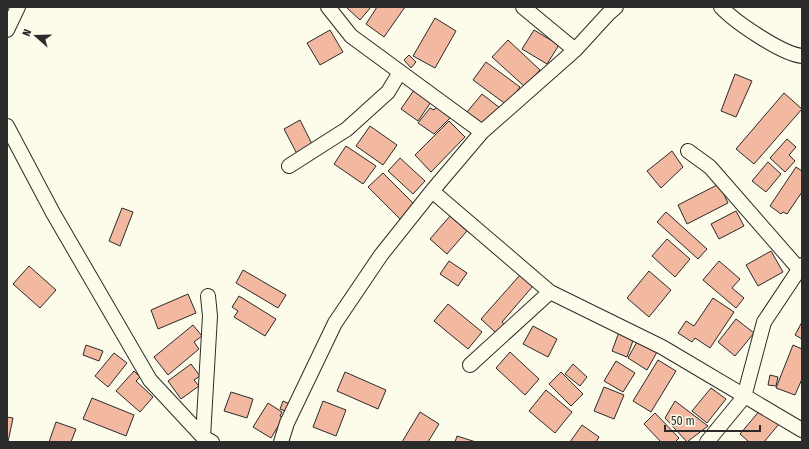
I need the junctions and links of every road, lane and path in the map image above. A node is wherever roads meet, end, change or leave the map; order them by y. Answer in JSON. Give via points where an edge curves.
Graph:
{"nodes":[{"id":1,"x":18,"y":7,"type":"edge"},
{"id":2,"x":328,"y":7,"type":"edge"},
{"id":3,"x":523,"y":7,"type":"edge"},
{"id":4,"x":616,"y":7,"type":"edge"},
{"id":5,"x":721,"y":7,"type":"edge"},
{"id":6,"x":7,"y":30,"type":"edge"},
{"id":7,"x":575,"y":50,"type":"junction"},
{"id":8,"x":802,"y":56,"type":"edge"},
{"id":9,"x":400,"y":72,"type":"junction"},
{"id":10,"x":7,"y":126,"type":"edge"},
{"id":11,"x":482,"y":132,"type":"junction"},
{"id":12,"x":688,"y":151,"type":"dead end"},
{"id":13,"x":289,"y":166,"type":"dead end"},
{"id":14,"x":432,"y":191,"type":"junction"},
{"id":15,"x":800,"y":267,"type":"edge"},
{"id":16,"x":550,"y":292,"type":"junction"},
{"id":17,"x":208,"y":296,"type":"dead end"},
{"id":18,"x":470,"y":365,"type":"dead end"},
{"id":19,"x":744,"y":397,"type":"junction"},
{"id":20,"x":802,"y":430,"type":"edge"},
{"id":21,"x":208,"y":439,"type":"edge"},
{"id":22,"x":281,"y":442,"type":"edge"},
{"id":23,"x":707,"y":442,"type":"edge"}],
"edges":[{"from":1,"to":6,"type":"street"},
{"from":2,"to":9,"type":"street","via":[[351,36]]},
{"from":3,"to":7,"type":"street"},
{"from":4,"to":7,"type":"street"},
{"from":5,"to":8,"type":"street","via":[[792,55]]},
{"from":7,"to":11,"type":"street"},
{"from":9,"to":11,"type":"street"},
{"from":9,"to":13,"type":"street","via":[[388,92],[347,129]]},
{"from":10,"to":21,"type":"street","via":[[52,213],[150,380]]},
{"from":11,"to":14,"type":"street"},
{"from":12,"to":15,"type":"street","via":[[710,167]]},
{"from":14,"to":16,"type":"street"},
{"from":14,"to":22,"type":"street","via":[[382,255],[335,322],[287,423]]},
{"from":15,"to":19,"type":"street","via":[[764,322]]},
{"from":16,"to":18,"type":"street"},
{"from":16,"to":19,"type":"street","via":[[662,347]]},
{"from":17,"to":21,"type":"street"},
{"from":19,"to":20,"type":"street"},
{"from":19,"to":23,"type":"street"}]}
